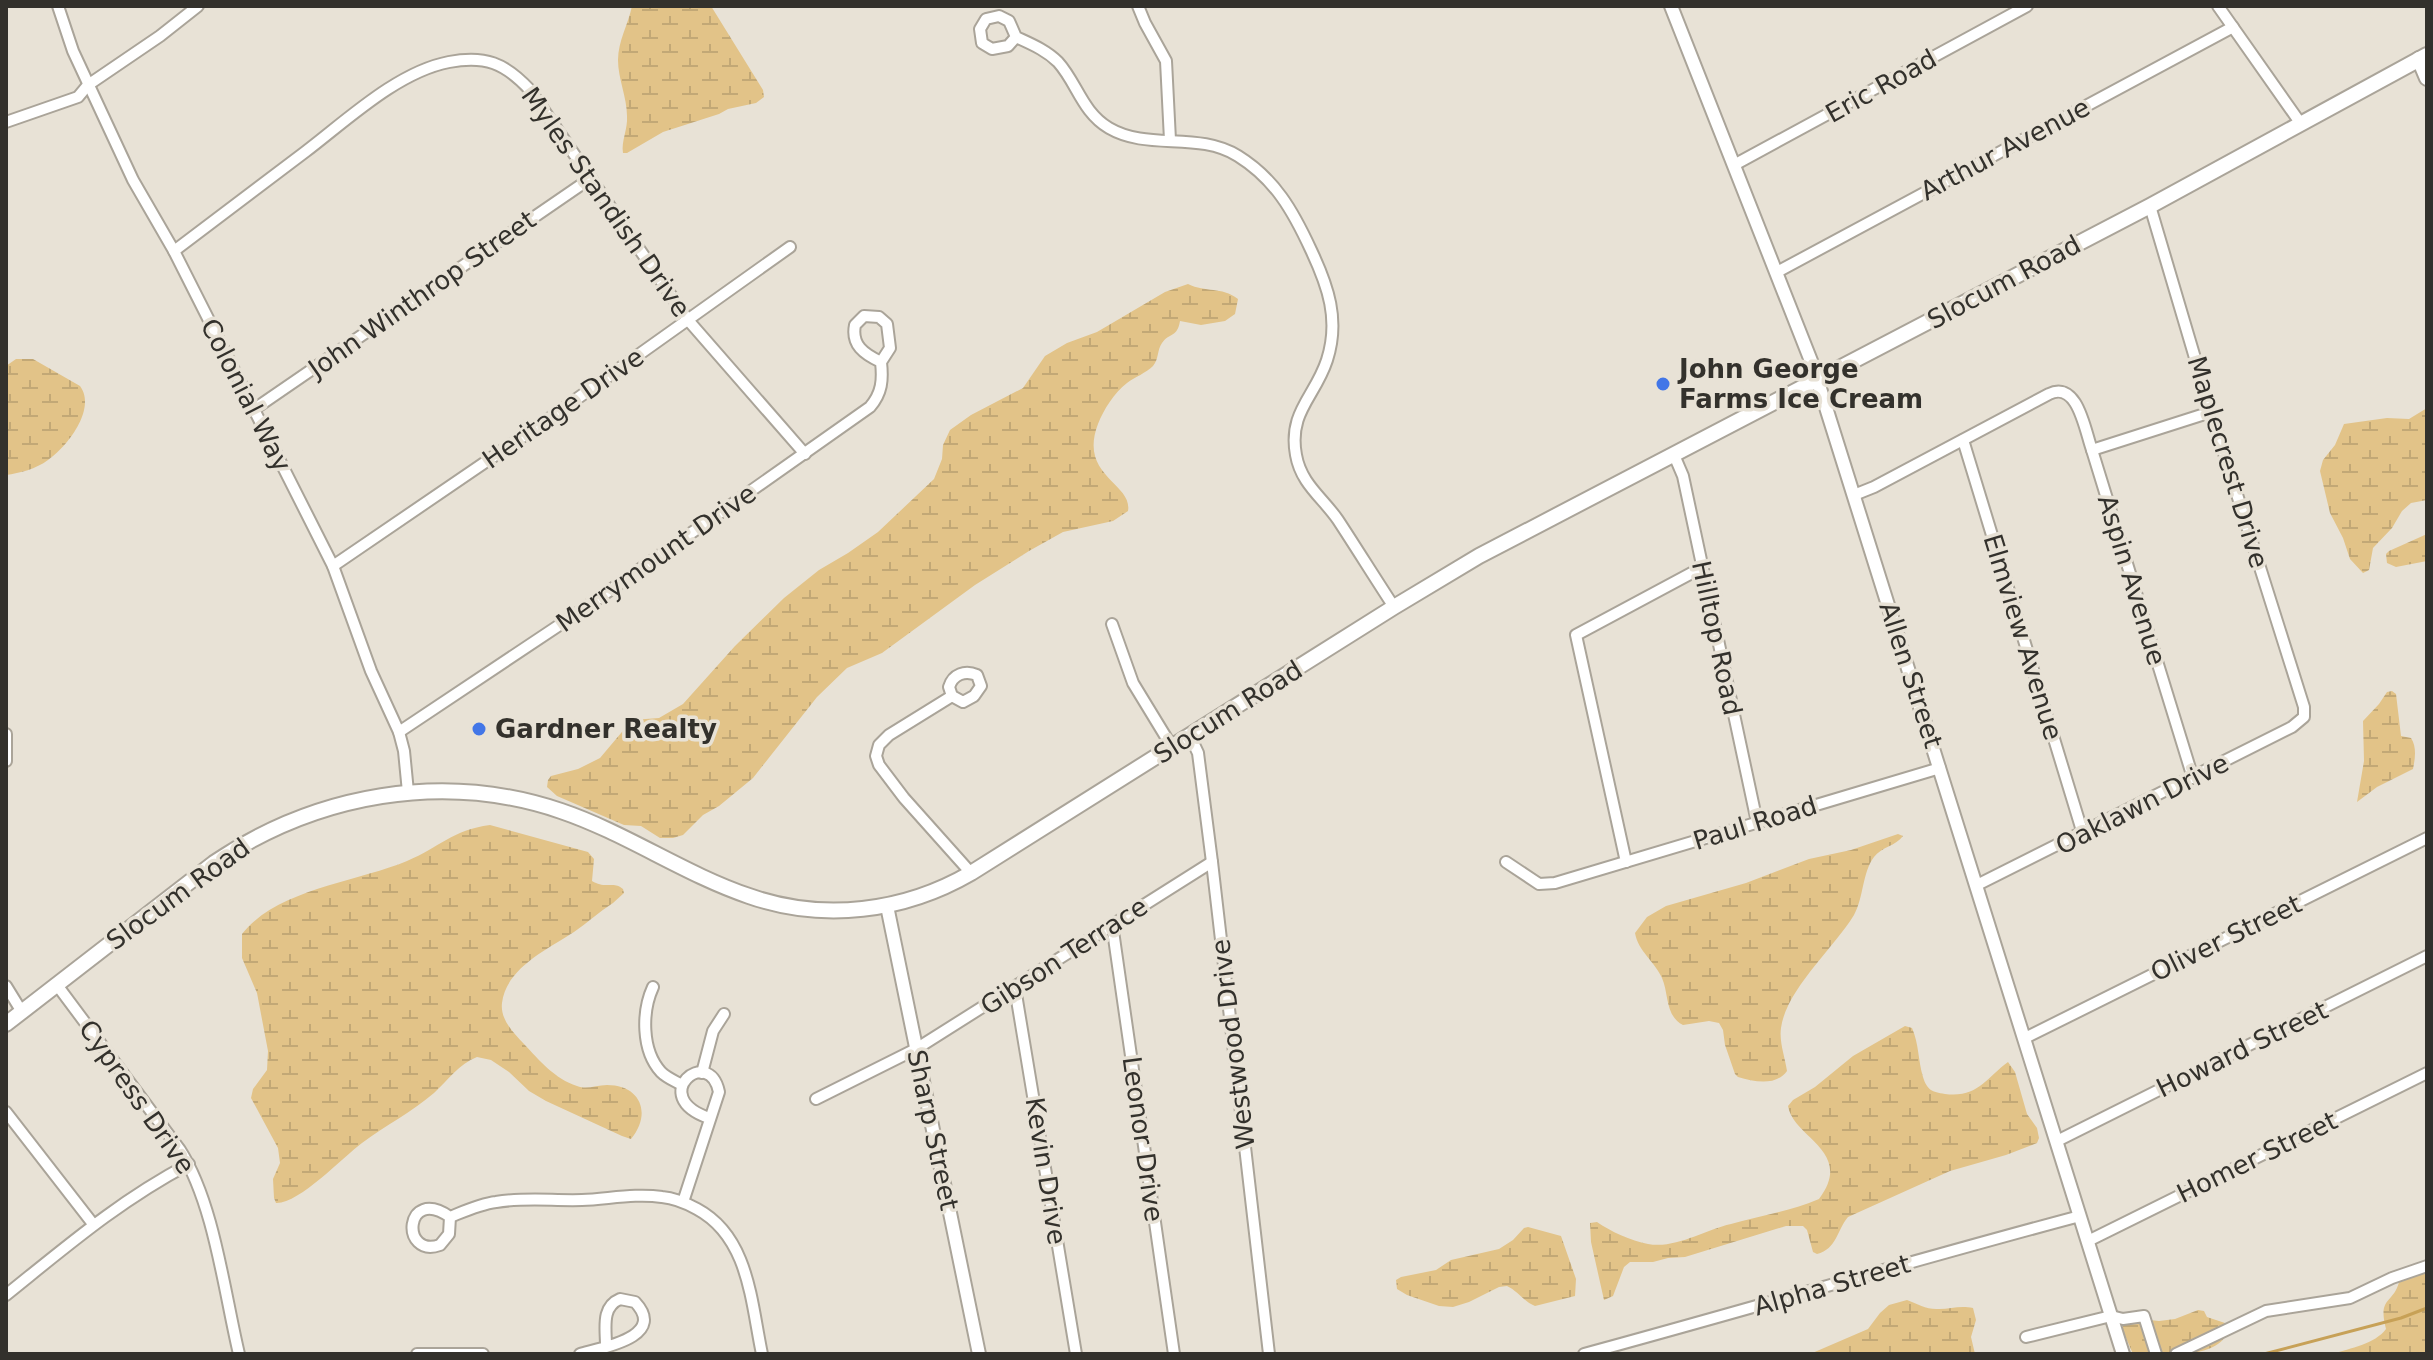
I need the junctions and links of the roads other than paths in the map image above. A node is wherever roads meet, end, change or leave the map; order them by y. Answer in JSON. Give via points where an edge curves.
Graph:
{"nodes":[{"id":1,"x":58,"y":6,"type":"edge"},
{"id":2,"x":198,"y":6,"type":"edge"},
{"id":3,"x":1138,"y":6,"type":"edge"},
{"id":4,"x":1671,"y":6,"type":"edge"},
{"id":5,"x":2027,"y":6,"type":"edge"},
{"id":6,"x":2218,"y":6,"type":"edge"},
{"id":7,"x":2233,"y":27,"type":"junction"},
{"id":8,"x":1016,"y":37,"type":"dead end"},
{"id":9,"x":2423,"y":57,"type":"edge"},
{"id":10,"x":2427,"y":78,"type":"edge"},
{"id":11,"x":88,"y":85,"type":"junction"},
{"id":12,"x":6,"y":122,"type":"edge"},
{"id":13,"x":2301,"y":124,"type":"junction"},
{"id":14,"x":1170,"y":140,"type":"junction"},
{"id":15,"x":1734,"y":165,"type":"junction"},
{"id":16,"x":591,"y":178,"type":"junction"},
{"id":17,"x":2150,"y":206,"type":"junction"},
{"id":18,"x":790,"y":247,"type":"dead end"},
{"id":19,"x":174,"y":251,"type":"junction"},
{"id":20,"x":1777,"y":272,"type":"junction"},
{"id":21,"x":688,"y":320,"type":"junction"},
{"id":22,"x":881,"y":362,"type":"junction"},
{"id":23,"x":1817,"y":379,"type":"junction"},
{"id":24,"x":253,"y":410,"type":"junction"},
{"id":25,"x":2211,"y":412,"type":"junction"},
{"id":26,"x":1963,"y":440,"type":"junction"},
{"id":27,"x":2092,"y":450,"type":"junction"},
{"id":28,"x":805,"y":454,"type":"junction"},
{"id":29,"x":1674,"y":455,"type":"junction"},
{"id":30,"x":1854,"y":495,"type":"junction"},
{"id":31,"x":333,"y":566,"type":"junction"},
{"id":32,"x":1701,"y":568,"type":"junction"},
{"id":33,"x":1394,"y":607,"type":"junction"},
{"id":34,"x":1112,"y":624,"type":"dead end"},
{"id":35,"x":952,"y":696,"type":"dead end"},
{"id":36,"x":2304,"y":717,"type":"joint"},
{"id":37,"x":399,"y":732,"type":"junction"},
{"id":38,"x":6,"y":734,"type":"edge"},
{"id":39,"x":1190,"y":736,"type":"junction"},
{"id":40,"x":1172,"y":747,"type":"junction"},
{"id":41,"x":6,"y":761,"type":"edge"},
{"id":42,"x":1940,"y":768,"type":"junction"},
{"id":43,"x":2193,"y":778,"type":"junction"},
{"id":44,"x":408,"y":792,"type":"junction"},
{"id":45,"x":1757,"y":822,"type":"junction"},
{"id":46,"x":2083,"y":834,"type":"junction"},
{"id":47,"x":2427,"y":838,"type":"edge"},
{"id":48,"x":1212,"y":862,"type":"junction"},
{"id":49,"x":1506,"y":862,"type":"dead end"},
{"id":50,"x":1626,"y":862,"type":"junction"},
{"id":51,"x":971,"y":873,"type":"junction"},
{"id":52,"x":1977,"y":885,"type":"junction"},
{"id":53,"x":887,"y":906,"type":"junction"},
{"id":54,"x":1112,"y":924,"type":"junction"},
{"id":55,"x":2427,"y":956,"type":"edge"},
{"id":56,"x":57,"y":985,"type":"junction"},
{"id":57,"x":6,"y":986,"type":"edge"},
{"id":58,"x":653,"y":987,"type":"dead end"},
{"id":59,"x":1015,"y":988,"type":"junction"},
{"id":60,"x":22,"y":1012,"type":"junction"},
{"id":61,"x":724,"y":1014,"type":"dead end"},
{"id":62,"x":6,"y":1024,"type":"edge"},
{"id":63,"x":2025,"y":1038,"type":"junction"},
{"id":64,"x":916,"y":1049,"type":"junction"},
{"id":65,"x":702,"y":1073,"type":"junction"},
{"id":66,"x":2427,"y":1073,"type":"edge"},
{"id":67,"x":682,"y":1085,"type":"junction"},
{"id":68,"x":816,"y":1099,"type":"dead end"},
{"id":69,"x":6,"y":1112,"type":"edge"},
{"id":70,"x":709,"y":1118,"type":"junction"},
{"id":71,"x":2057,"y":1141,"type":"junction"},
{"id":72,"x":189,"y":1164,"type":"junction"},
{"id":73,"x":683,"y":1202,"type":"junction"},
{"id":74,"x":2080,"y":1216,"type":"junction"},
{"id":75,"x":450,"y":1217,"type":"dead end"},
{"id":76,"x":93,"y":1224,"type":"junction"},
{"id":77,"x":2088,"y":1241,"type":"junction"},
{"id":78,"x":2427,"y":1266,"type":"edge"},
{"id":79,"x":7,"y":1292,"type":"edge"},
{"id":80,"x":2111,"y":1316,"type":"junction"},
{"id":81,"x":2026,"y":1337,"type":"dead end"},
{"id":82,"x":606,"y":1346,"type":"junction"},
{"id":83,"x":239,"y":1354,"type":"edge"},
{"id":84,"x":417,"y":1354,"type":"edge"},
{"id":85,"x":483,"y":1354,"type":"edge"},
{"id":86,"x":580,"y":1354,"type":"edge"},
{"id":87,"x":762,"y":1354,"type":"edge"},
{"id":88,"x":979,"y":1354,"type":"edge"},
{"id":89,"x":1076,"y":1354,"type":"edge"},
{"id":90,"x":1174,"y":1354,"type":"edge"},
{"id":91,"x":1269,"y":1354,"type":"edge"},
{"id":92,"x":1584,"y":1354,"type":"edge"},
{"id":93,"x":2123,"y":1354,"type":"edge"},
{"id":94,"x":2156,"y":1354,"type":"edge"},
{"id":95,"x":2176,"y":1354,"type":"edge"}],
"edges":[{"from":1,"to":11,"type":"street","name":"Colonial Way"},
{"from":2,"to":11,"type":"street"},
{"from":3,"to":14,"type":"street","via":[[1166,61]]},
{"from":4,"to":15,"type":"street","name":"Allen Street"},
{"from":5,"to":15,"type":"street","name":"Eric Road"},
{"from":6,"to":7,"type":"street"},
{"from":7,"to":13,"type":"street"},
{"from":7,"to":20,"type":"street","name":"Arthur Avenue"},
{"from":8,"to":14,"type":"street","via":[[1057,62],[1085,106],[1110,129]]},
{"from":9,"to":10,"type":"main road"},
{"from":9,"to":13,"type":"main road","name":"Slocum Road"},
{"from":11,"to":12,"type":"street","via":[[78,97]]},
{"from":11,"to":19,"type":"street","name":"Colonial Way"},
{"from":13,"to":17,"type":"main road","name":"Slocum Road"},
{"from":14,"to":33,"type":"street","via":[[1206,143],[1238,156],[1274,185],[1297,220],[1325,280],[1333,331],[1324,368],[1295,422],[1296,455],[1308,485],[1332,512]]},
{"from":15,"to":20,"type":"street","name":"Allen Street"},
{"from":16,"to":19,"type":"street","name":"Myles Standish Drive","via":[[513,73],[486,61],[447,62],[391,88]]},
{"from":16,"to":21,"type":"street","name":"Myles Standish Drive"},
{"from":16,"to":24,"type":"street","name":"John Winthrop Street"},
{"from":17,"to":23,"type":"main road","name":"Slocum Road"},
{"from":17,"to":25,"type":"street","name":"Maplecrest Drive"},
{"from":18,"to":21,"type":"street","name":"Heritage Drive"},
{"from":19,"to":24,"type":"street","name":"Colonial Way"},
{"from":20,"to":23,"type":"street","name":"Allen Street"},
{"from":21,"to":28,"type":"street","name":"Myles Standish Drive"},
{"from":21,"to":31,"type":"street","name":"Heritage Drive"},
{"from":22,"to":22,"type":"street","name":"Merrymount Drive","via":[[864,353],[855,340],[855,325],[864,316],[887,324],[890,348]]},
{"from":22,"to":28,"type":"street","name":"Merrymount Drive","via":[[882,383],[875,401]]},
{"from":23,"to":29,"type":"main road","name":"Slocum Road"},
{"from":23,"to":30,"type":"street","name":"Allen Street"},
{"from":24,"to":31,"type":"street","name":"Colonial Way"},
{"from":25,"to":27,"type":"street"},
{"from":25,"to":36,"type":"street","name":"Maplecrest Drive"},
{"from":26,"to":27,"type":"street","name":"Aspin Avenue","via":[[2060,390],[2077,406]]},
{"from":26,"to":30,"type":"street"},
{"from":26,"to":46,"type":"street","name":"Elmview Avenue"},
{"from":27,"to":43,"type":"street","name":"Aspin Avenue"},
{"from":28,"to":37,"type":"street","name":"Merrymount Drive"},
{"from":29,"to":32,"type":"street","name":"Hilltop Road"},
{"from":29,"to":33,"type":"main road","name":"Slocum Road","via":[[1479,556]]},
{"from":30,"to":42,"type":"street","name":"Allen Street"},
{"from":31,"to":37,"type":"street","name":"Colonial Way"},
{"from":32,"to":45,"type":"street","name":"Hilltop Road"},
{"from":32,"to":50,"type":"street","via":[[1576,635]]},
{"from":33,"to":39,"type":"main road","name":"Slocum Road"},
{"from":34,"to":40,"type":"street","via":[[1133,683]]},
{"from":35,"to":51,"type":"street","via":[[889,735],[877,749],[877,759]]},
{"from":36,"to":43,"type":"street","name":"Oaklawn Drive"},
{"from":37,"to":44,"type":"street","name":"Colonial Way"},
{"from":38,"to":41,"type":"street"},
{"from":39,"to":40,"type":"main road","name":"Slocum Road"},
{"from":39,"to":48,"type":"street","name":"Westwood Drive","via":[[1198,753]]},
{"from":40,"to":51,"type":"main road","name":"Slocum Road"},
{"from":42,"to":45,"type":"street","name":"Paul Road"},
{"from":42,"to":52,"type":"street","name":"Allen Street"},
{"from":43,"to":46,"type":"street","name":"Oaklawn Drive"},
{"from":44,"to":53,"type":"main road","name":"Slocum Road","via":[[480,793],[541,805],[775,904],[819,910]]},
{"from":44,"to":56,"type":"main road","name":"Slocum Road","via":[[337,804],[251,839]]},
{"from":45,"to":50,"type":"street","name":"Paul Road"},
{"from":46,"to":52,"type":"street","name":"Oaklawn Drive"},
{"from":47,"to":63,"type":"street","name":"Oliver Street"},
{"from":48,"to":54,"type":"street","name":"Gibson Terrace"},
{"from":48,"to":91,"type":"street","name":"Westwood Drive"},
{"from":49,"to":50,"type":"street","name":"Paul Road","via":[[1539,884]]},
{"from":51,"to":53,"type":"main road","name":"Slocum Road","via":[[929,894]]},
{"from":52,"to":63,"type":"street","name":"Allen Street"},
{"from":53,"to":64,"type":"street","name":"Sharp Street"},
{"from":54,"to":59,"type":"street","name":"Gibson Terrace"},
{"from":54,"to":90,"type":"street","name":"Leonor Drive"},
{"from":55,"to":71,"type":"street","name":"Howard Street"},
{"from":56,"to":60,"type":"main road","name":"Slocum Road"},
{"from":56,"to":72,"type":"street","name":"Cypress Drive"},
{"from":57,"to":60,"type":"street"},
{"from":58,"to":67,"type":"street","via":[[645,1016],[650,1050],[660,1071]]},
{"from":59,"to":64,"type":"street","name":"Gibson Terrace"},
{"from":59,"to":89,"type":"street","name":"Kevin Drive"},
{"from":60,"to":62,"type":"main road","name":"Slocum Road"},
{"from":61,"to":65,"type":"street","via":[[713,1031]]},
{"from":63,"to":71,"type":"street","name":"Allen Street"},
{"from":64,"to":68,"type":"street","name":"Gibson Terrace"},
{"from":64,"to":88,"type":"street","name":"Sharp Street"},
{"from":65,"to":67,"type":"street","via":[[689,1075]]},
{"from":65,"to":70,"type":"street","via":[[715,1079],[719,1088]]},
{"from":66,"to":77,"type":"street","name":"Homer Street"},
{"from":67,"to":70,"type":"street","via":[[690,1108]]},
{"from":69,"to":76,"type":"street"},
{"from":70,"to":73,"type":"street"},
{"from":71,"to":74,"type":"street","name":"Allen Street"},
{"from":72,"to":76,"type":"street"},
{"from":72,"to":83,"type":"street","name":"Cypress Drive","via":[[207,1214]]},
{"from":73,"to":75,"type":"street","via":[[645,1196],[497,1201]]},
{"from":73,"to":87,"type":"street","via":[[705,1214],[734,1243]]},
{"from":74,"to":77,"type":"street","name":"Allen Street"},
{"from":74,"to":92,"type":"street","name":"Alpha Street"},
{"from":76,"to":79,"type":"street"},
{"from":77,"to":80,"type":"street","name":"Allen Street"},
{"from":78,"to":95,"type":"street","via":[[2350,1298],[2258,1314]]},
{"from":80,"to":81,"type":"street"},
{"from":80,"to":93,"type":"street","name":"Allen Street"},
{"from":80,"to":94,"type":"street","via":[[2144,1316]]},
{"from":82,"to":82,"type":"street","via":[[641,1330],[642,1312],[635,1302],[620,1299],[610,1306]]},
{"from":82,"to":86,"type":"street"},
{"from":84,"to":85,"type":"street"}]}
